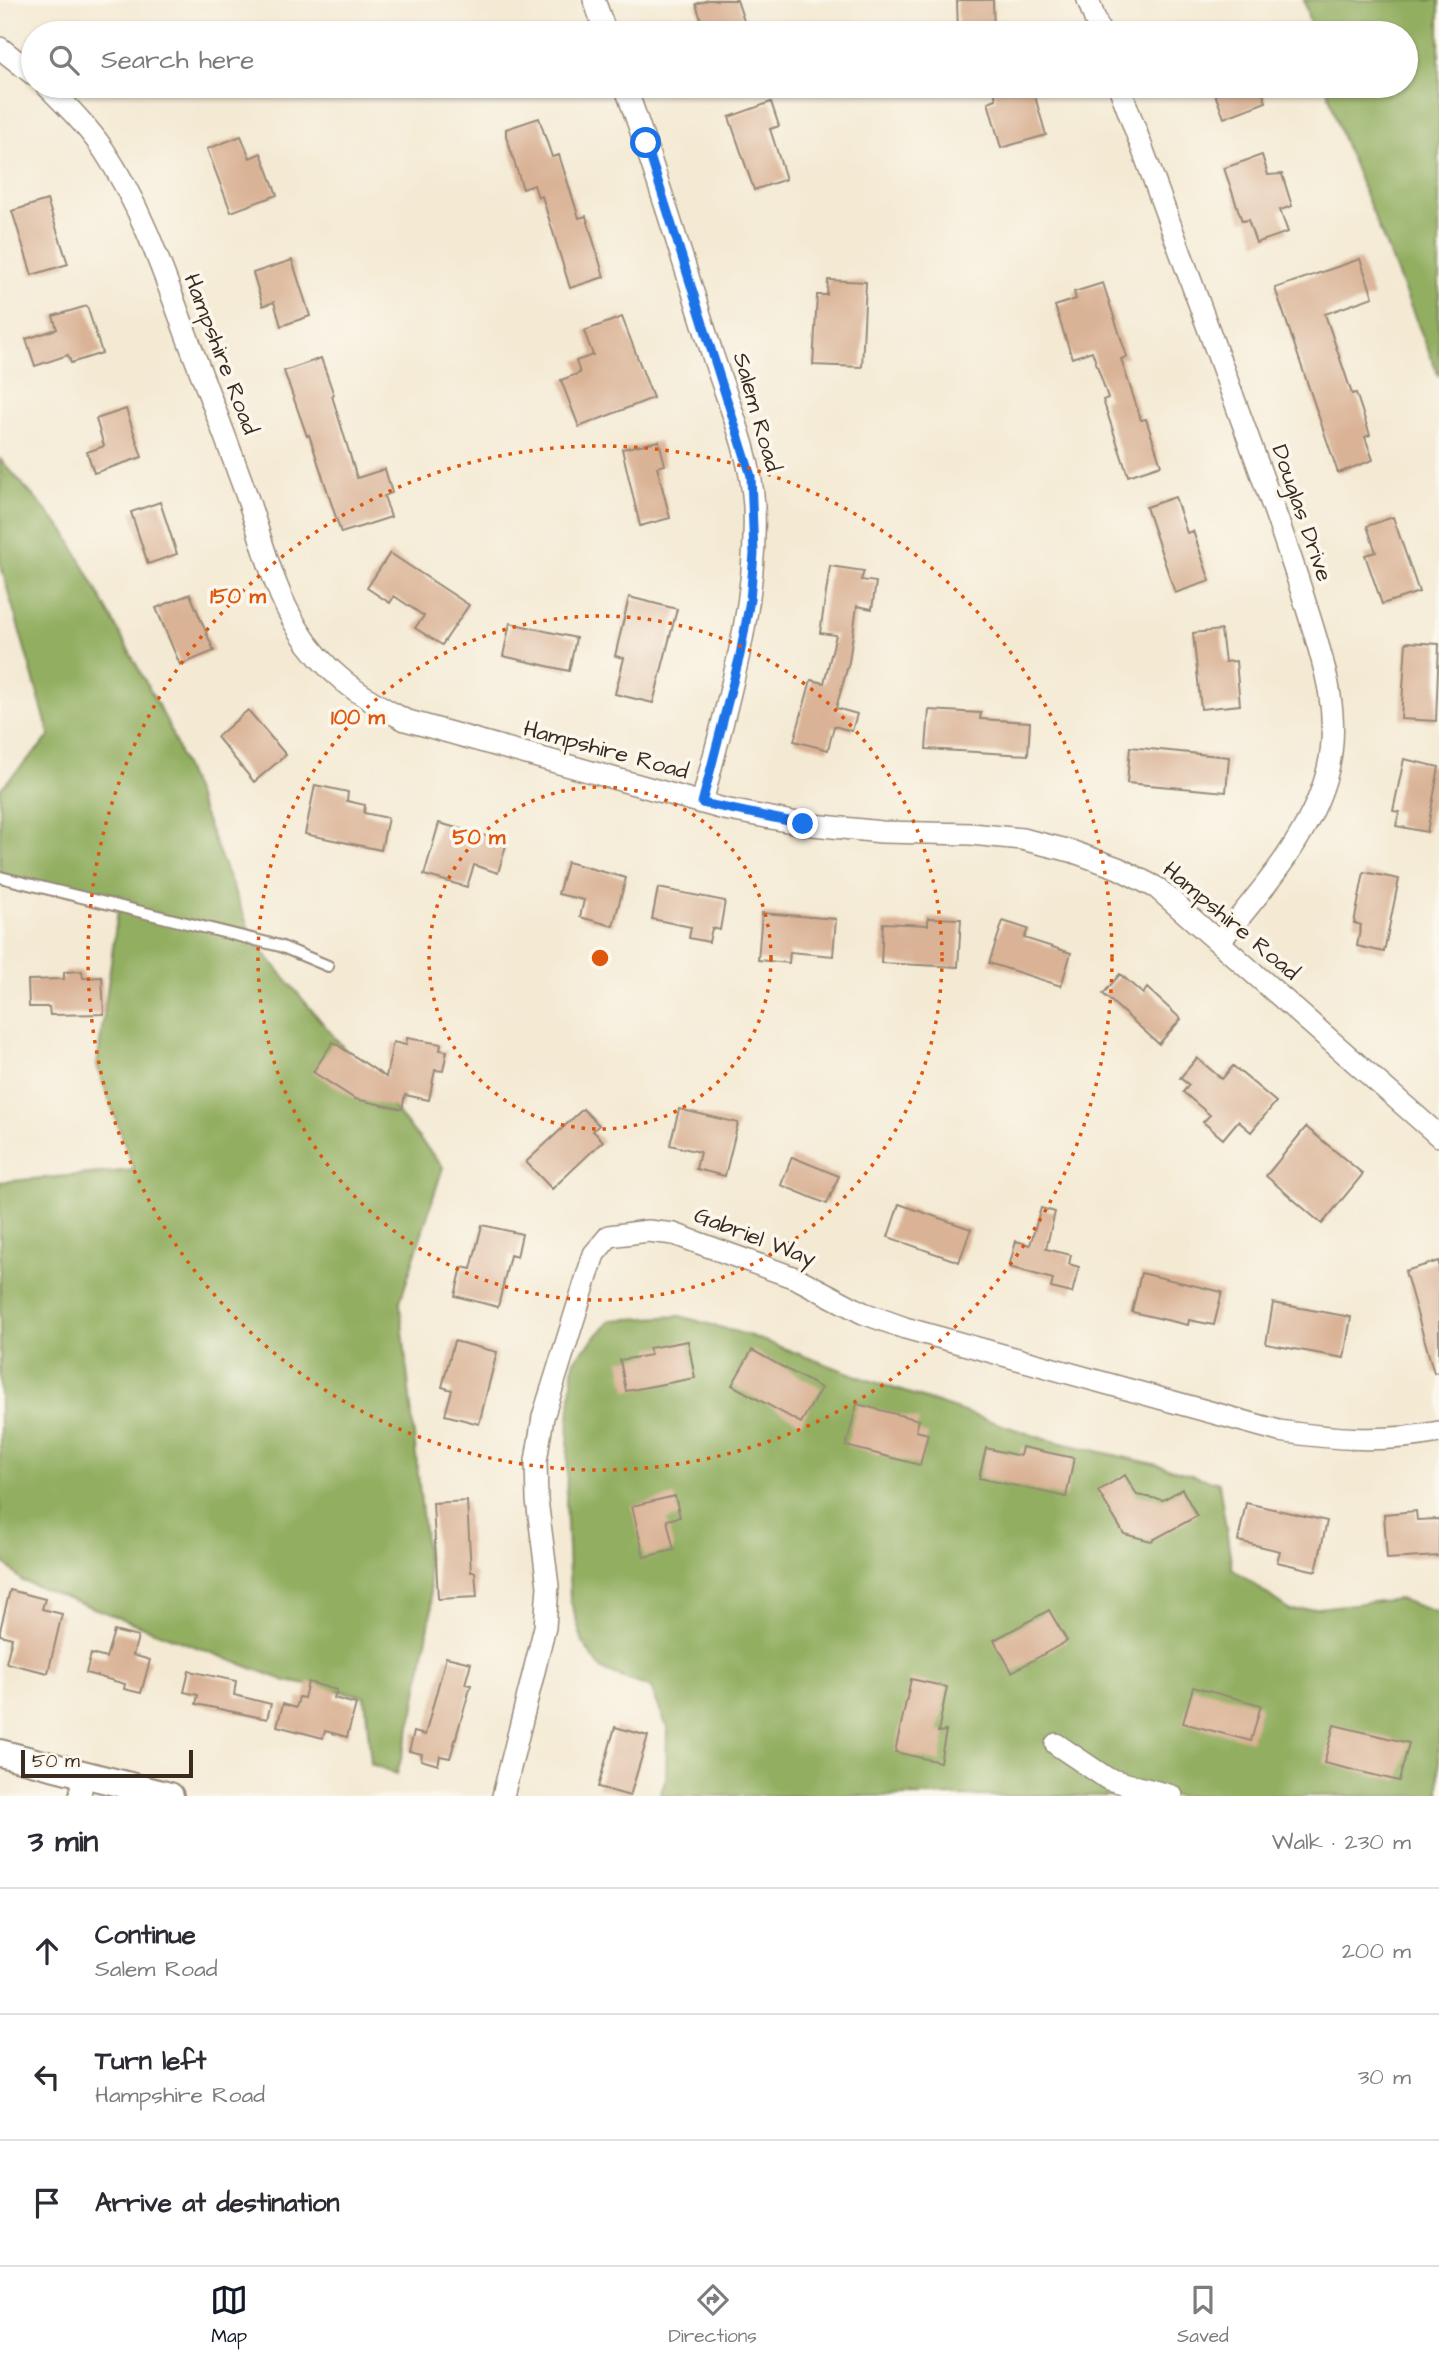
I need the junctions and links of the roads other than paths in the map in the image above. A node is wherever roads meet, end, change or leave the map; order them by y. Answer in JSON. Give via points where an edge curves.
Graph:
{"nodes":[{"id":1,"x":594,"y":0,"type":"edge"},
{"id":2,"x":1088,"y":0,"type":"edge"},
{"id":3,"x":602,"y":21,"type":"edge"},
{"id":4,"x":1096,"y":21,"type":"edge"},
{"id":5,"x":0,"y":48,"type":"edge"},
{"id":6,"x":21,"y":65,"type":"edge"},
{"id":7,"x":59,"y":98,"type":"edge"},
{"id":8,"x":629,"y":98,"type":"edge"},
{"id":9,"x":1123,"y":98,"type":"edge"},
{"id":10,"x":702,"y":803,"type":"junction"},
{"id":11,"x":0,"y":877,"type":"edge"},
{"id":12,"x":1219,"y":942,"type":"junction"},
{"id":13,"x":328,"y":966,"type":"dead end"},
{"id":14,"x":1439,"y":1136,"type":"edge"},
{"id":15,"x":1439,"y":1432,"type":"edge"},
{"id":16,"x":1056,"y":1744,"type":"dead end"},
{"id":17,"x":0,"y":1753,"type":"edge"},
{"id":18,"x":82,"y":1785,"type":"edge"},
{"id":19,"x":170,"y":1796,"type":"edge"},
{"id":20,"x":503,"y":1796,"type":"edge"},
{"id":21,"x":1172,"y":1796,"type":"edge"}],
"edges":[{"from":1,"to":3,"type":"street"},
{"from":2,"to":4,"type":"street"},
{"from":5,"to":6,"type":"street"},
{"from":7,"to":10,"type":"street","name":"Hampshire Road","via":[[102,149],[131,195],[282,598],[319,658],[363,697],[405,720]]},
{"from":8,"to":10,"type":"street","name":"Salem Road","via":[[751,476],[754,554],[750,600]]},
{"from":9,"to":12,"type":"street","name":"Douglas Drive","via":[[1285,538],[1332,703],[1330,758],[1318,801],[1262,891]]},
{"from":10,"to":12,"type":"street","name":"Hampshire Road","via":[[803,824],[1021,839],[1071,851],[1157,888]]},
{"from":11,"to":13,"type":"lane","via":[[280,946]]},
{"from":12,"to":14,"type":"street","name":"Hampshire Road"},
{"from":15,"to":20,"type":"street","name":"Gabriel Way","via":[[1373,1440],[1279,1431],[905,1328],[863,1313],[798,1279],[674,1234],[648,1231],[609,1236],[594,1254],[543,1417],[536,1461],[548,1586],[545,1627]]},
{"from":16,"to":21,"type":"street","via":[[1108,1779]]},
{"from":17,"to":18,"type":"street"},
{"from":18,"to":19,"type":"street"}]}
